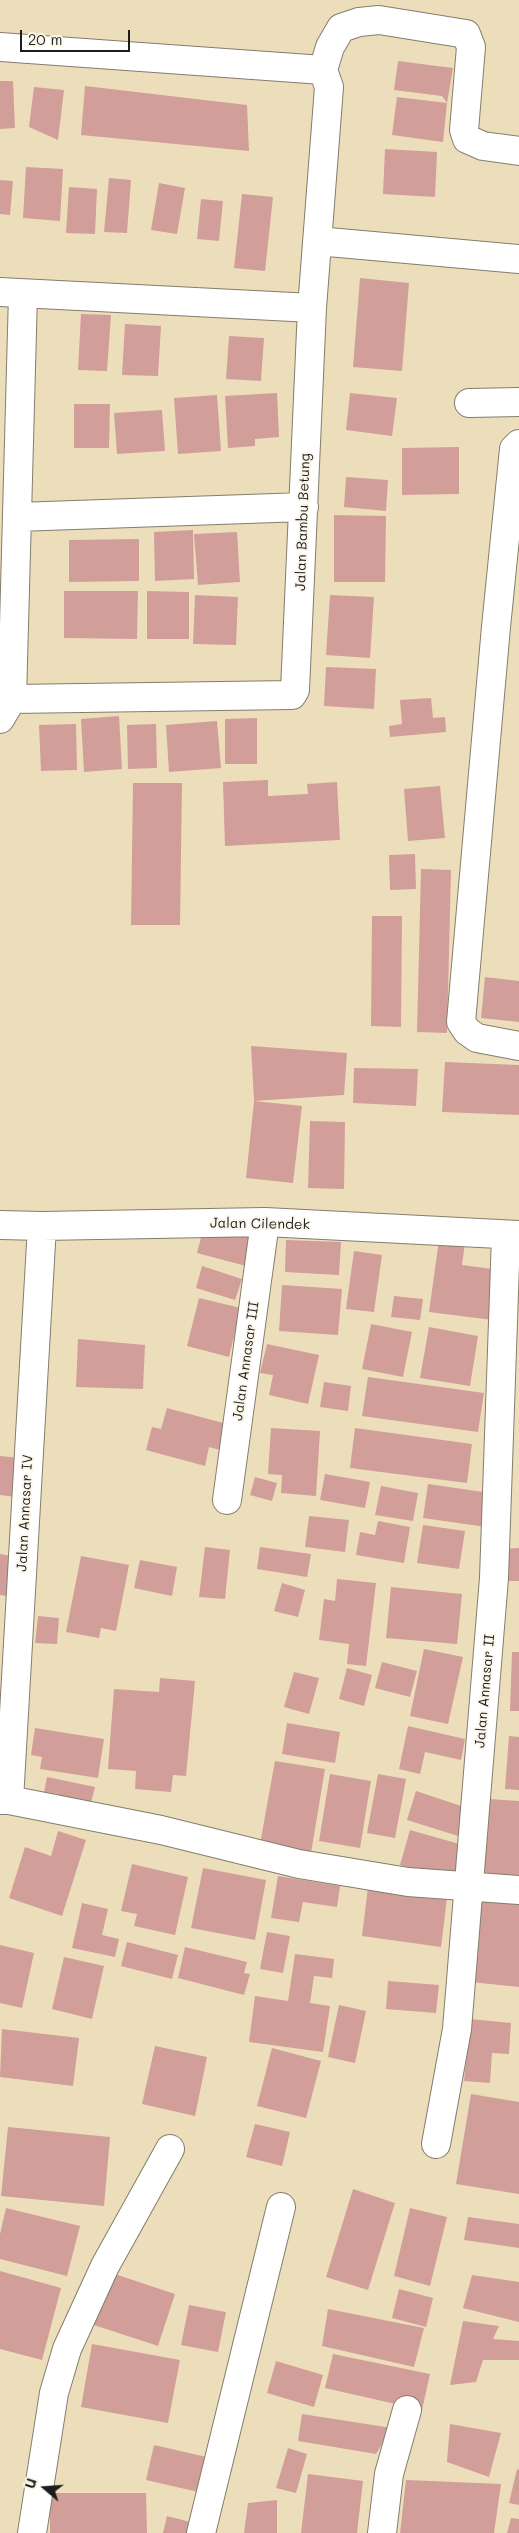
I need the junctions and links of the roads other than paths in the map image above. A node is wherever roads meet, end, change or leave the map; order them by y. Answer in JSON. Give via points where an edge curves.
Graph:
{"nodes":[{"id":1,"x":0,"y":47,"type":"edge"},
{"id":2,"x":323,"y":70,"type":"junction"},
{"id":3,"x":519,"y":150,"type":"edge"},
{"id":4,"x":317,"y":241,"type":"junction"},
{"id":5,"x":519,"y":259,"type":"edge"},
{"id":6,"x":12,"y":293,"type":"edge"},
{"id":7,"x":312,"y":308,"type":"junction"},
{"id":8,"x":519,"y":402,"type":"edge"},
{"id":9,"x":469,"y":404,"type":"dead end"},
{"id":10,"x":519,"y":444,"type":"edge"},
{"id":11,"x":304,"y":507,"type":"junction"},
{"id":12,"x":16,"y":517,"type":"junction"},
{"id":13,"x":6,"y":709,"type":"edge"},
{"id":14,"x":519,"y":1046,"type":"edge"},
{"id":15,"x":265,"y":1222,"type":"junction"},
{"id":16,"x":0,"y":1225,"type":"edge"},
{"id":17,"x":42,"y":1226,"type":"junction"},
{"id":18,"x":512,"y":1235,"type":"edge"},
{"id":19,"x":227,"y":1500,"type":"dead end"},
{"id":20,"x":4,"y":1800,"type":"edge"},
{"id":21,"x":469,"y":1887,"type":"junction"},
{"id":22,"x":519,"y":1890,"type":"edge"},
{"id":23,"x":436,"y":2144,"type":"dead end"},
{"id":24,"x":170,"y":2149,"type":"dead end"},
{"id":25,"x":282,"y":2207,"type":"dead end"},
{"id":26,"x":406,"y":2410,"type":"dead end"},
{"id":27,"x":32,"y":2533,"type":"edge"},
{"id":28,"x":201,"y":2533,"type":"edge"},
{"id":29,"x":382,"y":2533,"type":"edge"}],
"edges":[{"from":1,"to":2,"type":"street"},
{"from":2,"to":3,"type":"street","via":[[330,47],[341,28],[360,22],[379,20],[466,34],[471,47],[464,130],[467,139],[483,146]]},
{"from":2,"to":4,"type":"street","name":"Jalan Bambu Betung","via":[[329,88]]},
{"from":4,"to":5,"type":"street"},
{"from":4,"to":7,"type":"street","name":"Jalan Bambu Betung"},
{"from":6,"to":7,"type":"street"},
{"from":6,"to":12,"type":"street"},
{"from":7,"to":11,"type":"street","name":"Jalan Bambu Betung"},
{"from":8,"to":9,"type":"street"},
{"from":10,"to":14,"type":"street","via":[[514,449],[498,608],[461,1022],[477,1038]]},
{"from":11,"to":12,"type":"street"},
{"from":11,"to":13,"type":"street","name":"Jalan Bambu Betung","via":[[297,684],[292,695]]},
{"from":12,"to":13,"type":"street"},
{"from":15,"to":17,"type":"street","name":"Jalan Cilendek"},
{"from":15,"to":18,"type":"street","name":"Jalan Cilendek"},
{"from":15,"to":19,"type":"street","name":"Jalan Annasar III"},
{"from":16,"to":17,"type":"street","name":"Jalan Cilendek"},
{"from":17,"to":20,"type":"street","name":"Jalan Annasar IV"},
{"from":18,"to":21,"type":"street","name":"Jalan Annasar II","via":[[494,1578]]},
{"from":20,"to":21,"type":"street","via":[[161,1830],[299,1864],[408,1882]]},
{"from":21,"to":22,"type":"street"},
{"from":21,"to":23,"type":"street","name":"Jalan Annasar II","via":[[457,2029]]},
{"from":24,"to":27,"type":"street","via":[[105,2266],[66,2349],[54,2393]]},
{"from":25,"to":28,"type":"street"},
{"from":26,"to":29,"type":"street","via":[[389,2474]]}]}
